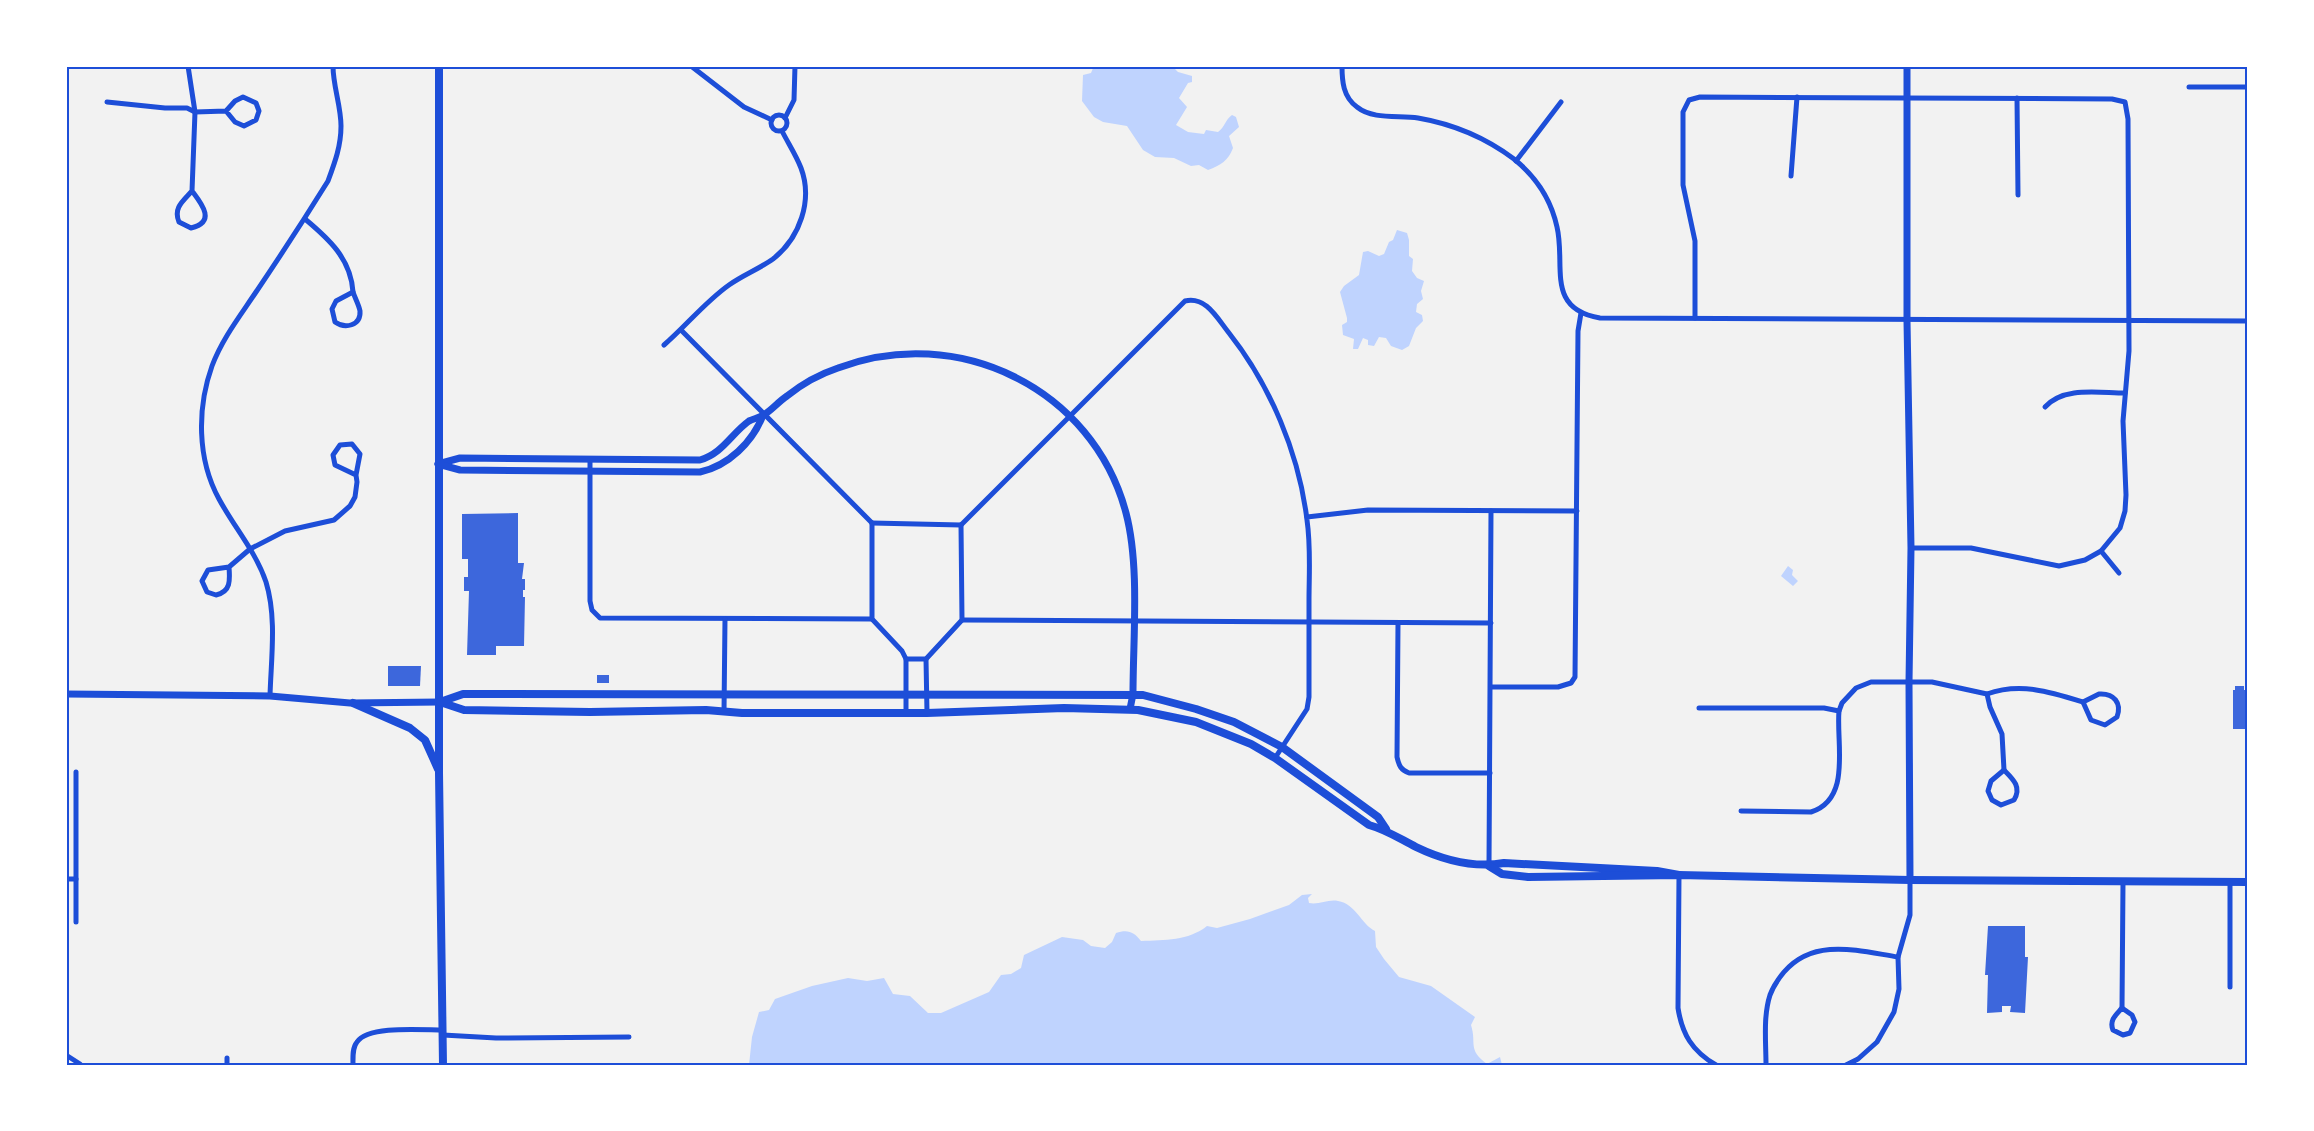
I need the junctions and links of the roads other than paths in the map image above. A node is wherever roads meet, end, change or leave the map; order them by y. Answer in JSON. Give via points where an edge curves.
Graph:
{"nodes":[{"id":1,"x":188,"y":66,"type":"edge"},
{"id":2,"x":333,"y":66,"type":"edge"},
{"id":3,"x":439,"y":66,"type":"edge"},
{"id":4,"x":691,"y":66,"type":"edge"},
{"id":5,"x":795,"y":66,"type":"edge"},
{"id":6,"x":1342,"y":66,"type":"edge"},
{"id":7,"x":1907,"y":66,"type":"edge"},
{"id":8,"x":2189,"y":87,"type":"dead end"},
{"id":9,"x":2248,"y":87,"type":"edge"},
{"id":10,"x":1797,"y":97,"type":"junction"},
{"id":11,"x":1907,"y":97,"type":"junction"},
{"id":12,"x":2017,"y":98,"type":"junction"},
{"id":13,"x":107,"y":102,"type":"dead end"},
{"id":14,"x":1561,"y":102,"type":"dead end"},
{"id":15,"x":226,"y":111,"type":"junction"},
{"id":16,"x":195,"y":112,"type":"junction"},
{"id":17,"x":785,"y":118,"type":"junction"},
{"id":18,"x":772,"y":120,"type":"junction"},
{"id":19,"x":782,"y":131,"type":"junction"},
{"id":20,"x":1516,"y":161,"type":"junction"},
{"id":21,"x":1791,"y":176,"type":"dead end"},
{"id":22,"x":192,"y":191,"type":"junction"},
{"id":23,"x":2018,"y":195,"type":"dead end"},
{"id":24,"x":305,"y":219,"type":"junction"},
{"id":25,"x":353,"y":292,"type":"junction"},
{"id":26,"x":1581,"y":313,"type":"junction"},
{"id":27,"x":1695,"y":318,"type":"junction"},
{"id":28,"x":1907,"y":321,"type":"junction"},
{"id":29,"x":2248,"y":321,"type":"edge"},
{"id":30,"x":2128,"y":322,"type":"junction"},
{"id":31,"x":681,"y":330,"type":"junction"},
{"id":32,"x":664,"y":345,"type":"dead end"},
{"id":33,"x":2125,"y":393,"type":"junction"},
{"id":34,"x":2045,"y":407,"type":"dead end"},
{"id":35,"x":763,"y":416,"type":"junction"},
{"id":36,"x":1070,"y":417,"type":"junction"},
{"id":37,"x":590,"y":459,"type":"junction"},
{"id":38,"x":438,"y":464,"type":"junction"},
{"id":39,"x":590,"y":471,"type":"junction"},
{"id":40,"x":356,"y":476,"type":"junction"},
{"id":41,"x":1491,"y":510,"type":"junction"},
{"id":42,"x":1577,"y":510,"type":"junction"},
{"id":43,"x":1307,"y":517,"type":"junction"},
{"id":44,"x":872,"y":523,"type":"junction"},
{"id":45,"x":961,"y":525,"type":"junction"},
{"id":46,"x":1911,"y":548,"type":"junction"},
{"id":47,"x":250,"y":549,"type":"junction"},
{"id":48,"x":2101,"y":551,"type":"junction"},
{"id":49,"x":229,"y":567,"type":"junction"},
{"id":50,"x":2119,"y":573,"type":"dead end"},
{"id":51,"x":725,"y":619,"type":"junction"},
{"id":52,"x":872,"y":619,"type":"junction"},
{"id":53,"x":962,"y":620,"type":"junction"},
{"id":54,"x":1133,"y":622,"type":"junction"},
{"id":55,"x":1309,"y":622,"type":"junction"},
{"id":56,"x":1398,"y":623,"type":"junction"},
{"id":57,"x":1491,"y":623,"type":"junction"},
{"id":58,"x":906,"y":659,"type":"junction"},
{"id":59,"x":926,"y":659,"type":"junction"},
{"id":60,"x":1909,"y":682,"type":"junction"},
{"id":61,"x":1491,"y":687,"type":"junction"},
{"id":62,"x":66,"y":694,"type":"edge"},
{"id":63,"x":1132,"y":694,"type":"junction"},
{"id":64,"x":1987,"y":694,"type":"junction"},
{"id":65,"x":724,"y":695,"type":"junction"},
{"id":66,"x":927,"y":695,"type":"junction"},
{"id":67,"x":270,"y":696,"type":"junction"},
{"id":68,"x":906,"y":696,"type":"junction"},
{"id":69,"x":440,"y":702,"type":"junction"},
{"id":70,"x":2083,"y":702,"type":"junction"},
{"id":71,"x":353,"y":703,"type":"junction"},
{"id":72,"x":1699,"y":708,"type":"dead end"},
{"id":73,"x":1130,"y":709,"type":"junction"},
{"id":74,"x":1839,"y":711,"type":"junction"},
{"id":75,"x":724,"y":712,"type":"junction"},
{"id":76,"x":906,"y":713,"type":"junction"},
{"id":77,"x":927,"y":713,"type":"junction"},
{"id":78,"x":1282,"y":747,"type":"junction"},
{"id":79,"x":1275,"y":758,"type":"junction"},
{"id":80,"x":2004,"y":770,"type":"junction"},
{"id":81,"x":76,"y":772,"type":"dead end"},
{"id":82,"x":439,"y":773,"type":"junction"},
{"id":83,"x":1490,"y":773,"type":"junction"},
{"id":84,"x":1741,"y":811,"type":"dead end"},
{"id":85,"x":1386,"y":829,"type":"junction"},
{"id":86,"x":1488,"y":866,"type":"junction"},
{"id":87,"x":1679,"y":875,"type":"junction"},
{"id":88,"x":66,"y":879,"type":"edge"},
{"id":89,"x":76,"y":879,"type":"junction"},
{"id":90,"x":1910,"y":880,"type":"junction"},
{"id":91,"x":2123,"y":882,"type":"junction"},
{"id":92,"x":2230,"y":882,"type":"junction"},
{"id":93,"x":2248,"y":882,"type":"edge"},
{"id":94,"x":76,"y":922,"type":"dead end"},
{"id":95,"x":1898,"y":957,"type":"junction"},
{"id":96,"x":2230,"y":987,"type":"dead end"},
{"id":97,"x":2122,"y":1008,"type":"junction"},
{"id":98,"x":443,"y":1032,"type":"junction"},
{"id":99,"x":629,"y":1037,"type":"dead end"},
{"id":100,"x":66,"y":1055,"type":"edge"},
{"id":101,"x":227,"y":1058,"type":"dead end"},
{"id":102,"x":80,"y":1064,"type":"edge"},
{"id":103,"x":227,"y":1065,"type":"edge"},
{"id":104,"x":353,"y":1065,"type":"edge"},
{"id":105,"x":443,"y":1065,"type":"edge"},
{"id":106,"x":1716,"y":1065,"type":"edge"},
{"id":107,"x":1766,"y":1065,"type":"edge"},
{"id":108,"x":1846,"y":1065,"type":"edge"}],
"edges":[{"from":1,"to":16,"type":"street"},
{"from":2,"to":24,"type":"street","via":[[341,126],[339,152],[328,181]]},
{"from":3,"to":38,"type":"main road"},
{"from":4,"to":18,"type":"street","via":[[744,107]]},
{"from":5,"to":17,"type":"street","via":[[794,100]]},
{"from":6,"to":20,"type":"street","via":[[1348,98],[1366,113],[1421,118],[1453,126],[1488,142]]},
{"from":7,"to":11,"type":"street"},
{"from":8,"to":9,"type":"street"},
{"from":10,"to":11,"type":"street"},
{"from":10,"to":21,"type":"street"},
{"from":10,"to":27,"type":"street","via":[[1700,97],[1689,100],[1683,112],[1683,185],[1695,241]]},
{"from":11,"to":12,"type":"street"},
{"from":11,"to":28,"type":"street"},
{"from":12,"to":23,"type":"street"},
{"from":12,"to":30,"type":"street","via":[[2125,102]]},
{"from":13,"to":16,"type":"street","via":[[187,108]]},
{"from":14,"to":20,"type":"street"},
{"from":15,"to":15,"type":"street","via":[[243,126],[256,120],[259,111],[256,103],[243,98]]},
{"from":15,"to":16,"type":"street"},
{"from":16,"to":22,"type":"street"},
{"from":17,"to":18,"type":"street","via":[[777,116]]},
{"from":17,"to":19,"type":"street","via":[[787,124]]},
{"from":18,"to":19,"type":"street","via":[[774,129]]},
{"from":19,"to":31,"type":"street","via":[[804,179],[805,205],[797,228],[778,255],[727,286]]},
{"from":20,"to":26,"type":"street","via":[[1535,180],[1551,207],[1559,236],[1560,284],[1566,298]]},
{"from":22,"to":22,"type":"street","via":[[176,213],[179,222],[191,228],[205,216]]},
{"from":24,"to":25,"type":"street","via":[[341,254],[349,269]]},
{"from":24,"to":47,"type":"street","via":[[220,346],[201,411],[201,435],[212,482]]},
{"from":25,"to":25,"type":"street","via":[[336,301],[332,309],[335,322],[343,326],[352,325],[359,317]]},
{"from":26,"to":27,"type":"street","via":[[1600,318]]},
{"from":26,"to":42,"type":"street"},
{"from":27,"to":28,"type":"street"},
{"from":28,"to":30,"type":"street"},
{"from":28,"to":46,"type":"street"},
{"from":29,"to":30,"type":"street"},
{"from":30,"to":33,"type":"street"},
{"from":31,"to":32,"type":"street"},
{"from":31,"to":35,"type":"street"},
{"from":33,"to":34,"type":"street","via":[[2066,393]]},
{"from":33,"to":48,"type":"street","via":[[2125,511],[2120,528]]},
{"from":35,"to":36,"type":"street","via":[[804,384],[836,368],[867,358],[917,352],[958,356],[1007,372],[1041,392]]},
{"from":35,"to":37,"type":"street","via":[[749,422],[711,457],[700,460]]},
{"from":35,"to":39,"type":"street","via":[[757,431],[714,469]]},
{"from":35,"to":44,"type":"street"},
{"from":36,"to":43,"type":"street","via":[[1185,301],[1195,299],[1204,303],[1237,343],[1274,407]]},
{"from":36,"to":45,"type":"street"},
{"from":36,"to":54,"type":"street","via":[[1107,466],[1125,511],[1132,546]]},
{"from":37,"to":38,"type":"street","via":[[460,458]]},
{"from":37,"to":39,"type":"street"},
{"from":38,"to":39,"type":"street","via":[[460,470]]},
{"from":38,"to":69,"type":"main road"},
{"from":39,"to":51,"type":"street","via":[[590,601],[595,615],[605,619]]},
{"from":40,"to":40,"type":"street","via":[[358,450],[352,444],[340,445],[333,455],[336,465]]},
{"from":40,"to":47,"type":"street","via":[[355,497],[334,520],[285,531]]},
{"from":41,"to":42,"type":"street"},
{"from":41,"to":43,"type":"street","via":[[1361,510]]},
{"from":41,"to":57,"type":"street"},
{"from":42,"to":61,"type":"street","via":[[1575,677],[1571,683],[1558,687]]},
{"from":43,"to":55,"type":"street"},
{"from":44,"to":45,"type":"street"},
{"from":44,"to":52,"type":"street"},
{"from":45,"to":53,"type":"street"},
{"from":46,"to":48,"type":"street","via":[[1971,549],[2059,566],[2085,560]]},
{"from":46,"to":60,"type":"street"},
{"from":47,"to":49,"type":"street"},
{"from":47,"to":67,"type":"street","via":[[270,600]]},
{"from":48,"to":50,"type":"street"},
{"from":49,"to":49,"type":"street","via":[[212,568],[205,573],[202,585],[207,592],[216,596],[225,592],[230,584]]},
{"from":51,"to":52,"type":"street"},
{"from":51,"to":65,"type":"street"},
{"from":52,"to":58,"type":"street"},
{"from":53,"to":54,"type":"street"},
{"from":53,"to":59,"type":"street"},
{"from":54,"to":55,"type":"street"},
{"from":54,"to":63,"type":"street"},
{"from":55,"to":56,"type":"street"},
{"from":55,"to":78,"type":"street","via":[[1307,709]]},
{"from":56,"to":57,"type":"street"},
{"from":56,"to":83,"type":"street","via":[[1399,765],[1409,773]]},
{"from":57,"to":61,"type":"street"},
{"from":58,"to":59,"type":"street"},
{"from":58,"to":68,"type":"street"},
{"from":59,"to":66,"type":"street"},
{"from":60,"to":64,"type":"street","via":[[1943,683]]},
{"from":60,"to":74,"type":"street","via":[[1871,682],[1856,688]]},
{"from":60,"to":90,"type":"street"},
{"from":61,"to":83,"type":"street"},
{"from":62,"to":67,"type":"street"},
{"from":63,"to":66,"type":"main road"},
{"from":63,"to":73,"type":"street"},
{"from":63,"to":78,"type":"main road","via":[[1234,722]]},
{"from":64,"to":70,"type":"street","via":[[2021,688]]},
{"from":64,"to":80,"type":"street","via":[[2002,734]]},
{"from":65,"to":68,"type":"main road"},
{"from":65,"to":69,"type":"main road","via":[[463,694]]},
{"from":65,"to":75,"type":"street"},
{"from":66,"to":68,"type":"main road"},
{"from":66,"to":77,"type":"street"},
{"from":67,"to":71,"type":"street"},
{"from":68,"to":76,"type":"street"},
{"from":69,"to":71,"type":"street"},
{"from":69,"to":75,"type":"main road","via":[[464,710]]},
{"from":69,"to":82,"type":"main road"},
{"from":70,"to":70,"type":"street","via":[[2091,720],[2100,725],[2114,721],[2119,713],[2117,702],[2109,695],[2099,694]]},
{"from":71,"to":82,"type":"main road","via":[[410,728],[425,740]]},
{"from":72,"to":74,"type":"street"},
{"from":73,"to":77,"type":"main road"},
{"from":73,"to":79,"type":"main road","via":[[1196,722]]},
{"from":74,"to":84,"type":"street","via":[[1838,785],[1827,803],[1811,812]]},
{"from":75,"to":76,"type":"main road"},
{"from":76,"to":77,"type":"main road"},
{"from":78,"to":79,"type":"street"},
{"from":78,"to":85,"type":"main road","via":[[1378,817]]},
{"from":79,"to":85,"type":"main road","via":[[1369,825]]},
{"from":80,"to":80,"type":"street","via":[[1991,781],[1988,791],[1992,800],[2001,805],[2014,800],[2018,792],[2016,783]]},
{"from":81,"to":89,"type":"street"},
{"from":82,"to":98,"type":"main road"},
{"from":83,"to":86,"type":"street"},
{"from":85,"to":86,"type":"main road","via":[[1435,854]]},
{"from":86,"to":87,"type":"main road","via":[[1516,864]]},
{"from":86,"to":87,"type":"main road","via":[[1502,874],[1528,877]]},
{"from":87,"to":90,"type":"main road"},
{"from":87,"to":106,"type":"street","via":[[1681,1025],[1686,1039]]},
{"from":88,"to":89,"type":"street"},
{"from":89,"to":94,"type":"street"},
{"from":90,"to":91,"type":"main road"},
{"from":90,"to":95,"type":"street","via":[[1910,915]]},
{"from":91,"to":92,"type":"main road"},
{"from":91,"to":97,"type":"street"},
{"from":92,"to":93,"type":"main road"},
{"from":92,"to":96,"type":"street"},
{"from":95,"to":107,"type":"street","via":[[1830,948],[1792,962],[1770,994]]},
{"from":95,"to":108,"type":"street","via":[[1899,989],[1887,1028],[1869,1050]]},
{"from":97,"to":97,"type":"street","via":[[2111,1023],[2113,1030],[2123,1035],[2133,1030],[2135,1022]]},
{"from":98,"to":99,"type":"street","via":[[496,1038]]},
{"from":98,"to":104,"type":"street","via":[[366,1034],[356,1042]]},
{"from":98,"to":105,"type":"main road"},
{"from":100,"to":102,"type":"street"},
{"from":101,"to":103,"type":"street"}]}
